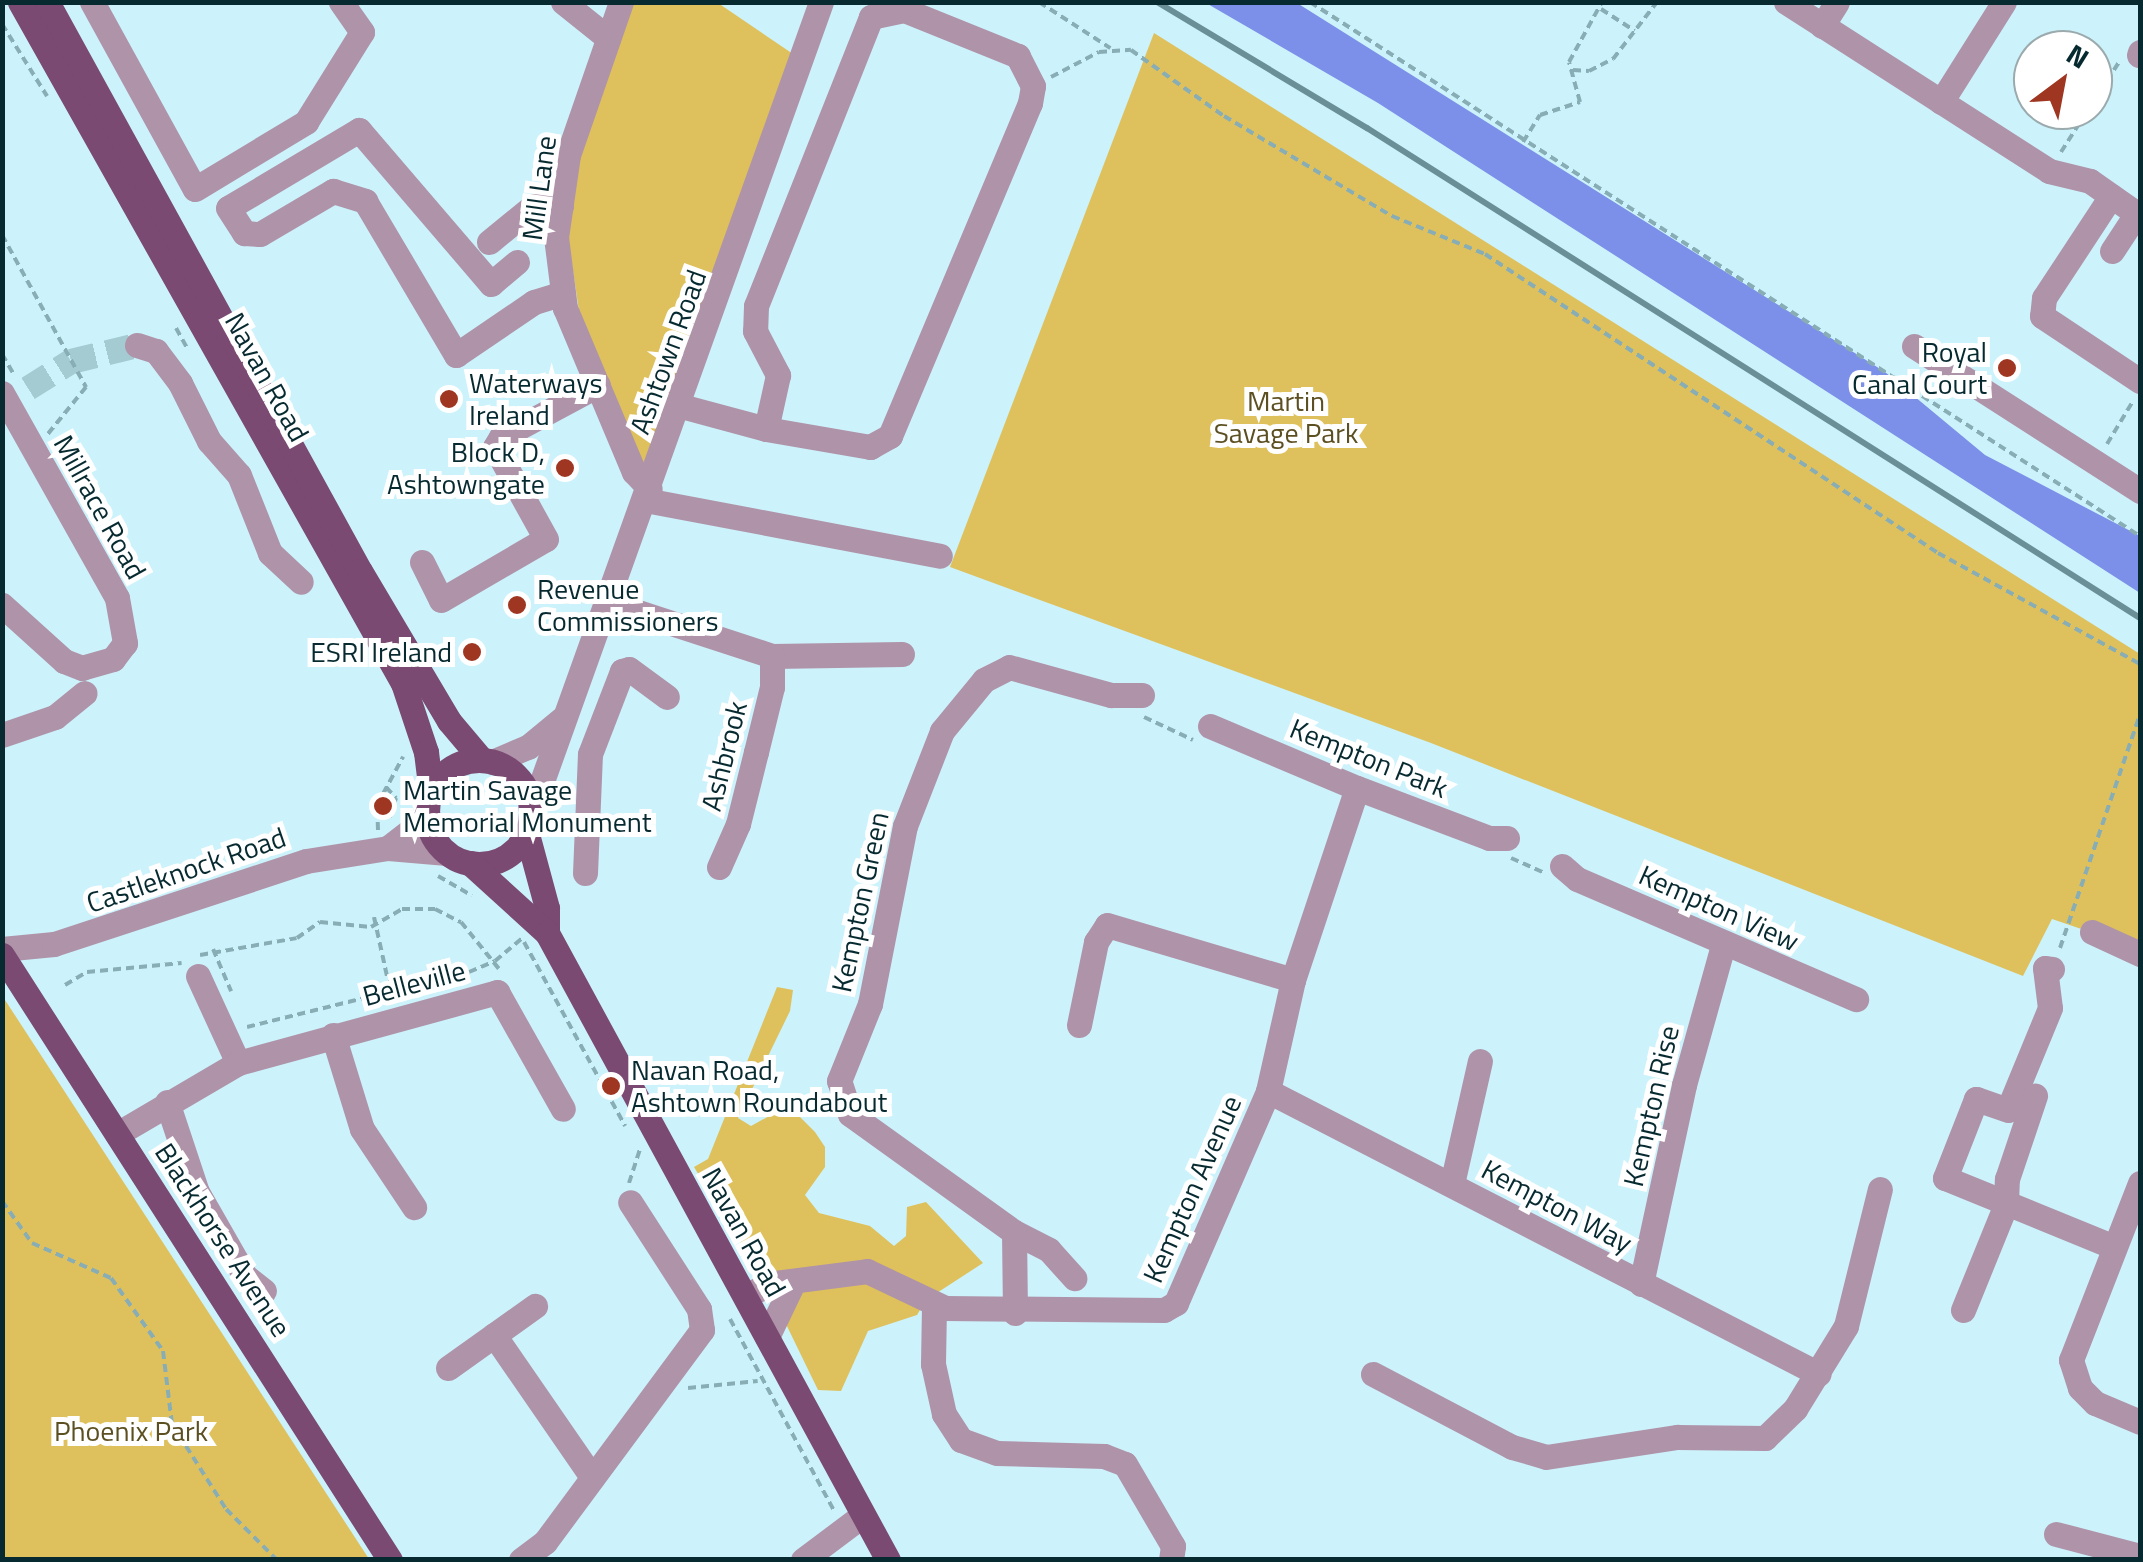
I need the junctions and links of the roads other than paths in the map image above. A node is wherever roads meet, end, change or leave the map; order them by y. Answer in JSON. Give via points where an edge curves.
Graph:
{"nodes":[{"id":1,"x":20,"y":2,"type":"edge"},
{"id":2,"x":47,"y":2,"type":"edge"},
{"id":3,"x":92,"y":2,"type":"edge"},
{"id":4,"x":342,"y":2,"type":"edge"},
{"id":5,"x":563,"y":2,"type":"edge"},
{"id":6,"x":622,"y":2,"type":"edge"},
{"id":7,"x":1786,"y":2,"type":"edge"},
{"id":8,"x":1837,"y":2,"type":"edge"},
{"id":9,"x":2004,"y":2,"type":"edge"},
{"id":10,"x":812,"y":7,"type":"edge"},
{"id":11,"x":1822,"y":26,"type":"junction"},
{"id":12,"x":608,"y":38,"type":"junction"},
{"id":13,"x":1941,"y":102,"type":"junction"},
{"id":14,"x":2111,"y":196,"type":"junction"},
{"id":15,"x":561,"y":206,"type":"junction"},
{"id":16,"x":2139,"y":215,"type":"edge"},
{"id":17,"x":489,"y":242,"type":"dead end"},
{"id":18,"x":2112,"y":252,"type":"dead end"},
{"id":19,"x":517,"y":262,"type":"dead end"},
{"id":20,"x":563,"y":293,"type":"junction"},
{"id":21,"x":137,"y":345,"type":"dead end"},
{"id":22,"x":1914,"y":346,"type":"dead end"},
{"id":23,"x":598,"y":384,"type":"junction"},
{"id":24,"x":2140,"y":384,"type":"edge"},
{"id":25,"x":15,"y":393,"type":"edge"},
{"id":26,"x":681,"y":406,"type":"junction"},
{"id":27,"x":766,"y":428,"type":"junction"},
{"id":28,"x":2140,"y":490,"type":"edge"},
{"id":29,"x":647,"y":494,"type":"junction"},
{"id":30,"x":940,"y":556,"type":"dead end"},
{"id":31,"x":422,"y":562,"type":"dead end"},
{"id":32,"x":301,"y":582,"type":"dead end"},
{"id":33,"x":606,"y":602,"type":"junction"},
{"id":34,"x":2,"y":605,"type":"edge"},
{"id":35,"x":902,"y":654,"type":"dead end"},
{"id":36,"x":772,"y":656,"type":"junction"},
{"id":37,"x":582,"y":668,"type":"junction"},
{"id":38,"x":618,"y":680,"type":"junction"},
{"id":39,"x":86,"y":693,"type":"dead end"},
{"id":40,"x":1142,"y":695,"type":"dead end"},
{"id":41,"x":667,"y":698,"type":"dead end"},
{"id":42,"x":562,"y":720,"type":"junction"},
{"id":43,"x":1222,"y":731,"type":"road end"},
{"id":44,"x":2,"y":734,"type":"edge"},
{"id":45,"x":487,"y":761,"type":"junction"},
{"id":46,"x":1358,"y":788,"type":"junction"},
{"id":47,"x":429,"y":805,"type":"junction"},
{"id":48,"x":529,"y":823,"type":"junction"},
{"id":49,"x":381,"y":833,"type":"junction"},
{"id":50,"x":1498,"y":838,"type":"road end"},
{"id":51,"x":459,"y":858,"type":"junction"},
{"id":52,"x":718,"y":866,"type":"dead end"},
{"id":53,"x":1569,"y":872,"type":"road end"},
{"id":54,"x":585,"y":873,"type":"dead end"},
{"id":55,"x":2092,"y":932,"type":"dead end"},
{"id":56,"x":534,"y":935,"type":"junction"},
{"id":57,"x":1724,"y":942,"type":"junction"},
{"id":58,"x":2,"y":952,"type":"edge"},
{"id":59,"x":2140,"y":954,"type":"edge"},
{"id":60,"x":2052,"y":969,"type":"dead end"},
{"id":61,"x":198,"y":976,"type":"dead end"},
{"id":62,"x":1293,"y":980,"type":"junction"},
{"id":63,"x":1856,"y":999,"type":"dead end"},
{"id":64,"x":1079,"y":1025,"type":"dead end"},
{"id":65,"x":333,"y":1035,"type":"junction"},
{"id":66,"x":1480,"y":1061,"type":"dead end"},
{"id":67,"x":238,"y":1063,"type":"junction"},
{"id":68,"x":1268,"y":1091,"type":"junction"},
{"id":69,"x":2035,"y":1096,"type":"dead end"},
{"id":70,"x":167,"y":1102,"type":"junction"},
{"id":71,"x":563,"y":1109,"type":"dead end"},
{"id":72,"x":117,"y":1134,"type":"junction"},
{"id":73,"x":2140,"y":1182,"type":"edge"},
{"id":74,"x":1452,"y":1184,"type":"junction"},
{"id":75,"x":1880,"y":1189,"type":"dead end"},
{"id":76,"x":630,"y":1202,"type":"road end"},
{"id":77,"x":2006,"y":1204,"type":"junction"},
{"id":78,"x":414,"y":1207,"type":"dead end"},
{"id":79,"x":1014,"y":1232,"type":"junction"},
{"id":80,"x":2114,"y":1247,"type":"junction"},
{"id":81,"x":1074,"y":1278,"type":"dead end"},
{"id":82,"x":793,"y":1283,"type":"junction"},
{"id":83,"x":1642,"y":1284,"type":"junction"},
{"id":84,"x":264,"y":1291,"type":"dead end"},
{"id":85,"x":735,"y":1301,"type":"junction"},
{"id":86,"x":534,"y":1306,"type":"dead end"},
{"id":87,"x":934,"y":1306,"type":"junction"},
{"id":88,"x":1964,"y":1310,"type":"dead end"},
{"id":89,"x":1015,"y":1313,"type":"junction"},
{"id":90,"x":494,"y":1335,"type":"junction"},
{"id":91,"x":767,"y":1337,"type":"junction"},
{"id":92,"x":448,"y":1368,"type":"dead end"},
{"id":93,"x":1373,"y":1374,"type":"dead end"},
{"id":94,"x":1819,"y":1374,"type":"junction"},
{"id":95,"x":2140,"y":1422,"type":"edge"},
{"id":96,"x":592,"y":1478,"type":"junction"},
{"id":97,"x":864,"y":1515,"type":"junction"},
{"id":98,"x":2056,"y":1534,"type":"dead end"},
{"id":99,"x":814,"y":1556,"type":"edge"},
{"id":100,"x":2140,"y":1556,"type":"edge"},
{"id":101,"x":390,"y":1560,"type":"edge"},
{"id":102,"x":521,"y":1560,"type":"edge"},
{"id":103,"x":888,"y":1560,"type":"edge"},
{"id":104,"x":1171,"y":1560,"type":"edge"}],
"edges":[{"from":1,"to":47,"type":"main road","name":"Navan Road","via":[[403,683],[426,752]]},
{"from":2,"to":45,"type":"main road","name":"Navan Road","via":[[360,571],[449,720]]},
{"from":3,"to":4,"type":"street","via":[[194,189],[306,122],[362,32]]},
{"from":5,"to":12,"type":"street"},
{"from":6,"to":12,"type":"street","name":"Mill Lane"},
{"from":7,"to":11,"type":"street"},
{"from":8,"to":11,"type":"street"},
{"from":9,"to":13,"type":"street"},
{"from":10,"to":26,"type":"street","name":"Ashtown Road"},
{"from":11,"to":13,"type":"street"},
{"from":12,"to":15,"type":"street","name":"Mill Lane","via":[[568,155]]},
{"from":13,"to":14,"type":"street","via":[[2049,171],[2078,176]]},
{"from":14,"to":16,"type":"street"},
{"from":14,"to":24,"type":"street","via":[[2044,298],[2042,316]]},
{"from":15,"to":17,"type":"street","via":[[534,206]]},
{"from":15,"to":20,"type":"street","name":"Mill Lane","via":[[556,238]]},
{"from":16,"to":18,"type":"street"},
{"from":19,"to":20,"type":"street","via":[[491,284],[359,130],[228,208],[244,233],[260,234],[332,191],[365,201],[456,355],[534,302]]},
{"from":20,"to":23,"type":"street","name":"Mill Lane"},
{"from":21,"to":32,"type":"street","via":[[156,351],[180,382],[209,441],[239,474],[270,554]]},
{"from":22,"to":28,"type":"street"},
{"from":23,"to":29,"type":"street","name":"Mill Lane"},
{"from":23,"to":31,"type":"street","via":[[502,437],[496,447],[546,539],[441,600]]},
{"from":25,"to":34,"type":"street","name":"Millrace Road","via":[[125,592],[125,642],[114,659],[82,668]]},
{"from":26,"to":27,"type":"street"},
{"from":26,"to":29,"type":"street","name":"Ashtown Road"},
{"from":27,"to":27,"type":"street","via":[[870,446],[890,436],[1033,86],[1018,56],[904,10],[871,18],[756,306],[755,331],[778,374]]},
{"from":29,"to":30,"type":"street"},
{"from":29,"to":33,"type":"street","name":"Ashtown Road"},
{"from":33,"to":36,"type":"street"},
{"from":33,"to":37,"type":"street","name":"Ashtown Road"},
{"from":35,"to":36,"type":"street"},
{"from":36,"to":52,"type":"street","name":"Ashbrook","via":[[772,687],[738,824]]},
{"from":37,"to":38,"type":"street"},
{"from":37,"to":42,"type":"street","name":"Ashtown Road"},
{"from":38,"to":41,"type":"street","via":[[629,668]]},
{"from":38,"to":54,"type":"street","via":[[590,754]]},
{"from":39,"to":44,"type":"street","via":[[55,716]]},
{"from":40,"to":79,"type":"street","name":"Kempton Green","via":[[1111,695],[1009,667],[984,680],[942,731],[905,826],[870,1004],[839,1081],[850,1114]]},
{"from":42,"to":45,"type":"street","via":[[528,747]]},
{"from":42,"to":48,"type":"street","name":"Ashtown Road"},
{"from":43,"to":46,"type":"street","name":"Kempton Park"},
{"from":45,"to":47,"type":"main road","via":[[453,767]]},
{"from":45,"to":48,"type":"main road","via":[[524,784]]},
{"from":46,"to":50,"type":"street","name":"Kempton Park"},
{"from":46,"to":62,"type":"street","name":"Kempton Avenue"},
{"from":47,"to":49,"type":"street","name":"Castleknock Road"},
{"from":47,"to":51,"type":"main road"},
{"from":48,"to":51,"type":"main road","via":[[507,856]]},
{"from":48,"to":56,"type":"main road","name":"Navan Road","via":[[548,908]]},
{"from":49,"to":51,"type":"street","name":"Castleknock Road"},
{"from":49,"to":58,"type":"street","name":"Castleknock Road","via":[[54,944]]},
{"from":51,"to":56,"type":"main road","name":"Navan Road"},
{"from":53,"to":57,"type":"street","name":"Kempton View"},
{"from":55,"to":59,"type":"street"},
{"from":56,"to":85,"type":"main road","name":"Navan Road"},
{"from":57,"to":63,"type":"street","name":"Kempton View"},
{"from":57,"to":83,"type":"street","name":"Kempton Rise","via":[[1684,1085]]},
{"from":58,"to":72,"type":"main road","name":"Blackhorse Avenue"},
{"from":60,"to":77,"type":"street","via":[[2045,968],[2050,1008],[2008,1110],[1976,1099],[1945,1178]]},
{"from":61,"to":67,"type":"street"},
{"from":62,"to":64,"type":"street","via":[[1107,925],[1096,942]]},
{"from":62,"to":68,"type":"street","name":"Kempton Avenue"},
{"from":65,"to":67,"type":"street","name":"Belleville"},
{"from":65,"to":71,"type":"street","name":"Belleville","via":[[497,992]]},
{"from":65,"to":78,"type":"street","name":"Belleville","via":[[362,1128]]},
{"from":66,"to":74,"type":"street"},
{"from":67,"to":70,"type":"street","name":"Belleville"},
{"from":68,"to":74,"type":"street","name":"Kempton Way"},
{"from":68,"to":89,"type":"street","name":"Kempton Avenue","via":[[1176,1304],[1164,1310]]},
{"from":69,"to":77,"type":"street","via":[[2007,1179]]},
{"from":70,"to":72,"type":"street","name":"Belleville"},
{"from":70,"to":84,"type":"street","via":[[197,1192],[245,1276]]},
{"from":72,"to":101,"type":"main road","name":"Blackhorse Avenue"},
{"from":73,"to":80,"type":"street"},
{"from":74,"to":83,"type":"street","name":"Kempton Way"},
{"from":75,"to":94,"type":"street","via":[[1846,1326]]},
{"from":76,"to":96,"type":"street","via":[[699,1310],[702,1330]]},
{"from":77,"to":80,"type":"street"},
{"from":77,"to":88,"type":"street"},
{"from":79,"to":81,"type":"street","name":"Kempton Green","via":[[1049,1250]]},
{"from":79,"to":89,"type":"street"},
{"from":80,"to":95,"type":"street","via":[[2074,1340],[2073,1375],[2094,1403]]},
{"from":82,"to":85,"type":"street","name":"Kempton Avenue"},
{"from":82,"to":87,"type":"street","name":"Kempton Avenue","via":[[867,1271]]},
{"from":82,"to":91,"type":"street"},
{"from":83,"to":94,"type":"street","name":"Kempton Way"},
{"from":85,"to":91,"type":"main road","name":"Navan Road"},
{"from":86,"to":90,"type":"street"},
{"from":87,"to":89,"type":"street","name":"Kempton Avenue"},
{"from":87,"to":104,"type":"street","via":[[933,1364],[944,1414],[961,1440],[998,1454],[1104,1456],[1126,1464],[1173,1546]]},
{"from":90,"to":92,"type":"street"},
{"from":90,"to":96,"type":"street"},
{"from":91,"to":97,"type":"main road","name":"Navan Road"},
{"from":93,"to":94,"type":"street","via":[[1512,1448],[1546,1457],[1677,1437],[1764,1438]]},
{"from":96,"to":102,"type":"street","via":[[545,1542]]},
{"from":97,"to":99,"type":"street"},
{"from":97,"to":103,"type":"main road","name":"Navan Road"},
{"from":98,"to":100,"type":"street"}]}
